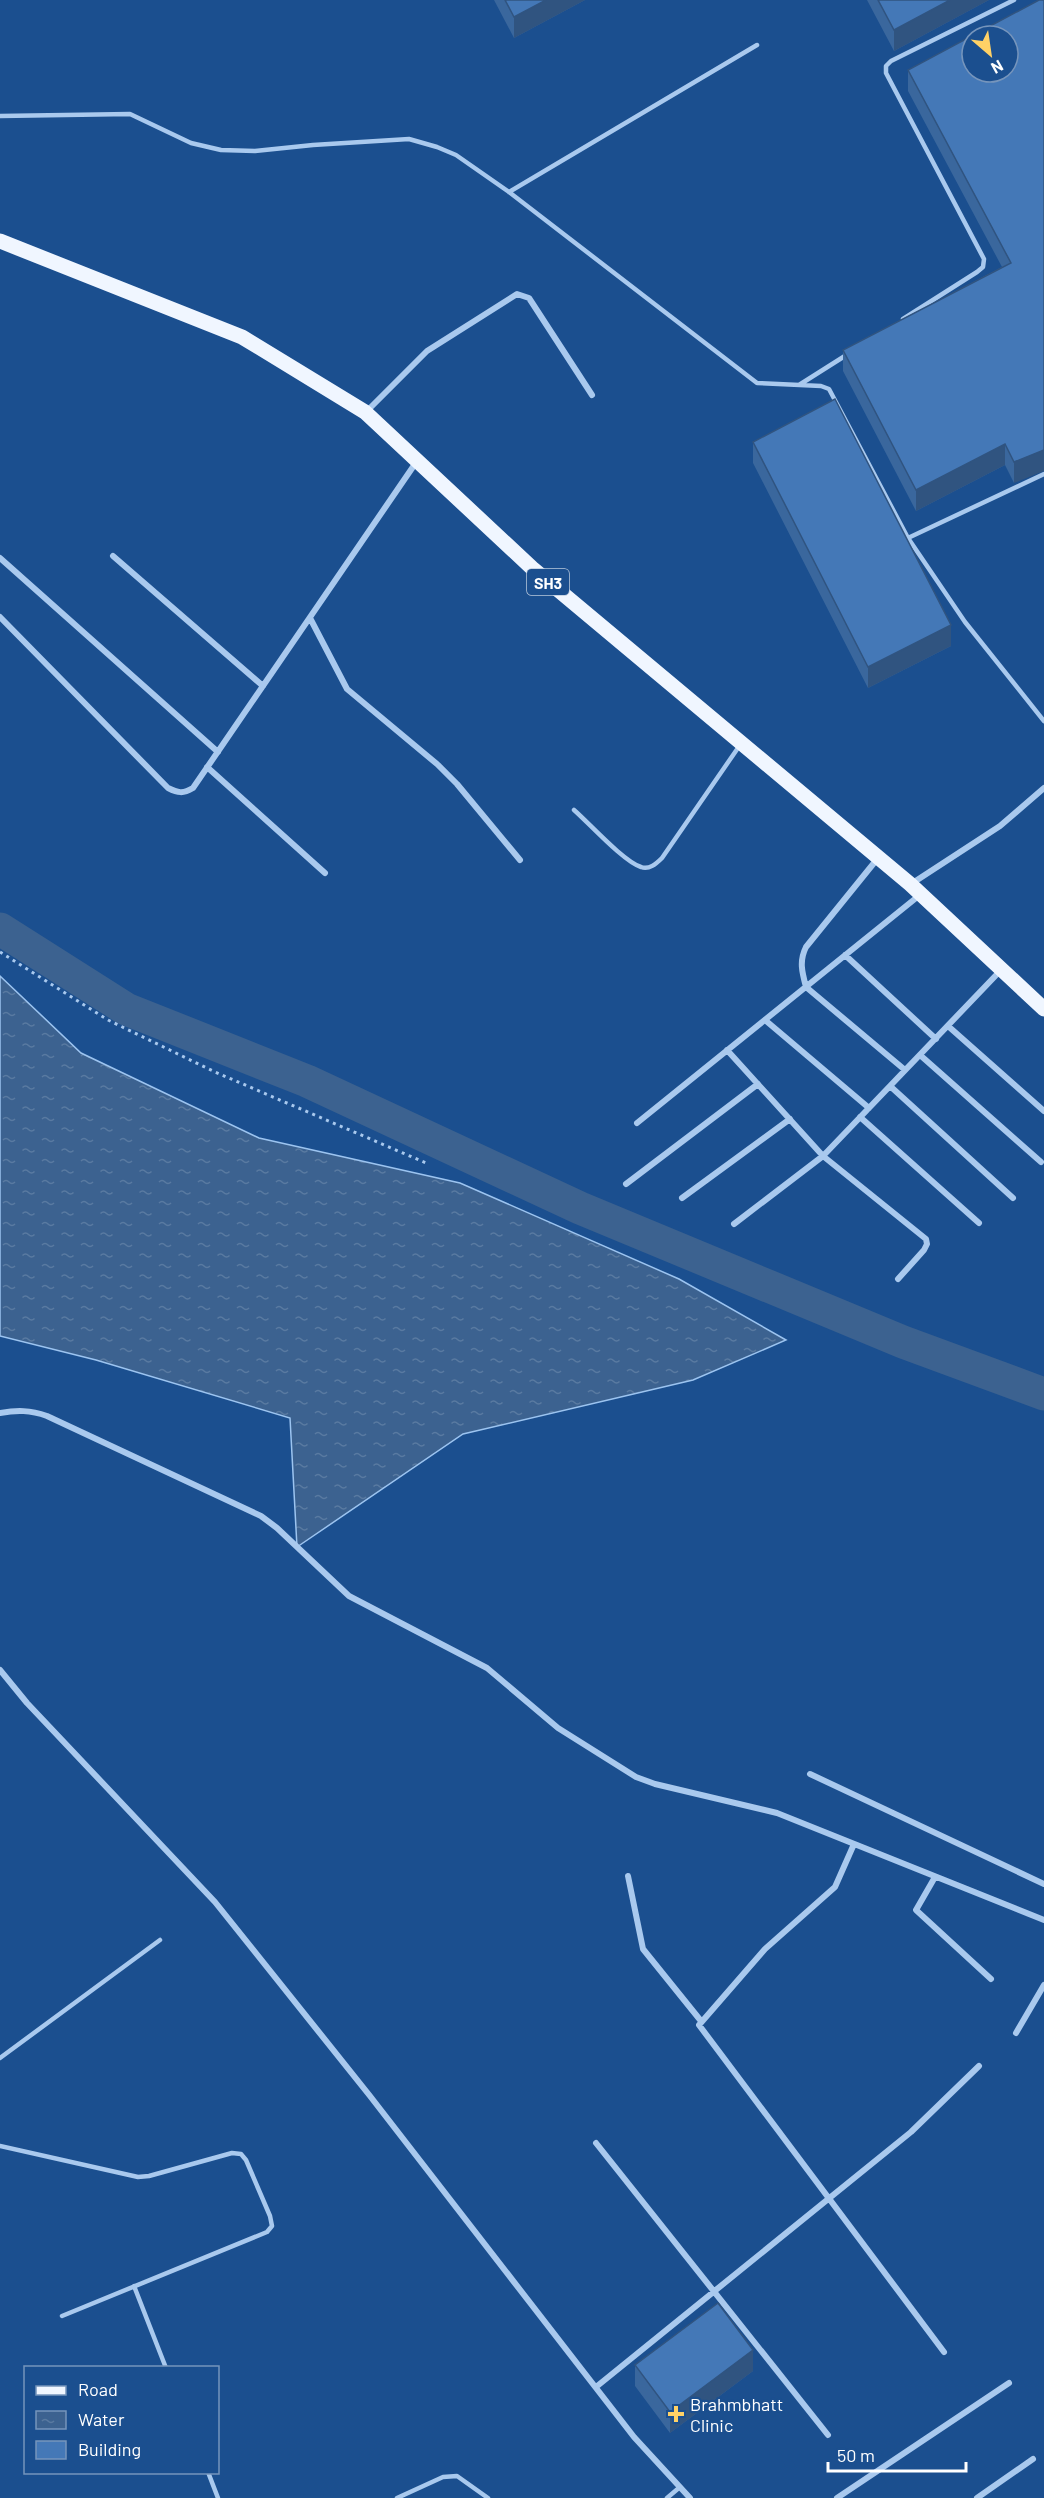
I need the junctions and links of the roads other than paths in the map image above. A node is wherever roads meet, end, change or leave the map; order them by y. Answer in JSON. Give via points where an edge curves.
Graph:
{"nodes":[{"id":1,"x":1014,"y":0,"type":"edge"},
{"id":2,"x":757,"y":45,"type":"dead end"},
{"id":3,"x":0,"y":116,"type":"edge"},
{"id":4,"x":509,"y":192,"type":"junction"},
{"id":5,"x":0,"y":242,"type":"edge"},
{"id":6,"x":897,"y":323,"type":"edge"},
{"id":7,"x":858,"y":348,"type":"edge"},
{"id":8,"x":798,"y":385,"type":"junction"},
{"id":9,"x":592,"y":394,"type":"dead end"},
{"id":10,"x":365,"y":412,"type":"junction"},
{"id":11,"x":418,"y":461,"type":"junction"},
{"id":12,"x":1044,"y":474,"type":"edge"},
{"id":13,"x":908,"y":538,"type":"junction"},
{"id":14,"x":113,"y":556,"type":"dead end"},
{"id":15,"x":0,"y":558,"type":"edge"},
{"id":16,"x":0,"y":617,"type":"edge"},
{"id":17,"x":309,"y":618,"type":"junction"},
{"id":18,"x":263,"y":686,"type":"junction"},
{"id":19,"x":1044,"y":722,"type":"edge"},
{"id":20,"x":742,"y":743,"type":"junction"},
{"id":21,"x":218,"y":752,"type":"junction"},
{"id":22,"x":207,"y":767,"type":"junction"},
{"id":23,"x":1044,"y":788,"type":"edge"},
{"id":24,"x":574,"y":810,"type":"dead end"},
{"id":25,"x":878,"y":857,"type":"junction"},
{"id":26,"x":520,"y":860,"type":"dead end"},
{"id":27,"x":325,"y":873,"type":"dead end"},
{"id":28,"x":916,"y":889,"type":"junction"},
{"id":29,"x":845,"y":955,"type":"junction"},
{"id":30,"x":1002,"y":969,"type":"junction"},
{"id":31,"x":806,"y":987,"type":"junction"},
{"id":32,"x":1044,"y":1009,"type":"edge"},
{"id":33,"x":765,"y":1020,"type":"junction"},
{"id":34,"x":948,"y":1026,"type":"junction"},
{"id":35,"x":936,"y":1039,"type":"junction"},
{"id":36,"x":727,"y":1050,"type":"junction"},
{"id":37,"x":920,"y":1055,"type":"junction"},
{"id":38,"x":905,"y":1070,"type":"junction"},
{"id":39,"x":758,"y":1084,"type":"junction"},
{"id":40,"x":890,"y":1086,"type":"junction"},
{"id":41,"x":869,"y":1108,"type":"junction"},
{"id":42,"x":1044,"y":1111,"type":"edge"},
{"id":43,"x":860,"y":1118,"type":"junction"},
{"id":44,"x":790,"y":1119,"type":"junction"},
{"id":45,"x":637,"y":1123,"type":"dead end"},
{"id":46,"x":823,"y":1156,"type":"junction"},
{"id":47,"x":1041,"y":1162,"type":"dead end"},
{"id":48,"x":626,"y":1184,"type":"dead end"},
{"id":49,"x":682,"y":1198,"type":"dead end"},
{"id":50,"x":1013,"y":1198,"type":"dead end"},
{"id":51,"x":979,"y":1223,"type":"dead end"},
{"id":52,"x":734,"y":1224,"type":"dead end"},
{"id":53,"x":898,"y":1278,"type":"dead end"},
{"id":54,"x":0,"y":1413,"type":"edge"},
{"id":55,"x":0,"y":1670,"type":"edge"},
{"id":56,"x":810,"y":1774,"type":"dead end"},
{"id":57,"x":854,"y":1845,"type":"junction"},
{"id":58,"x":628,"y":1876,"type":"dead end"},
{"id":59,"x":935,"y":1877,"type":"junction"},
{"id":60,"x":1044,"y":1884,"type":"edge"},
{"id":61,"x":1044,"y":1920,"type":"edge"},
{"id":62,"x":160,"y":1940,"type":"dead end"},
{"id":63,"x":991,"y":1979,"type":"dead end"},
{"id":64,"x":1044,"y":1985,"type":"edge"},
{"id":65,"x":701,"y":2021,"type":"junction"},
{"id":66,"x":1016,"y":2033,"type":"dead end"},
{"id":67,"x":0,"y":2058,"type":"edge"},
{"id":68,"x":979,"y":2066,"type":"dead end"},
{"id":69,"x":596,"y":2143,"type":"dead end"},
{"id":70,"x":0,"y":2146,"type":"edge"},
{"id":71,"x":830,"y":2197,"type":"junction"},
{"id":72,"x":134,"y":2286,"type":"junction"},
{"id":73,"x":714,"y":2291,"type":"junction"},
{"id":74,"x":62,"y":2316,"type":"dead end"},
{"id":75,"x":944,"y":2352,"type":"dead end"},
{"id":76,"x":166,"y":2366,"type":"edge"},
{"id":77,"x":1010,"y":2383,"type":"dead end"},
{"id":78,"x":596,"y":2387,"type":"junction"},
{"id":79,"x":828,"y":2434,"type":"dead end"},
{"id":80,"x":1032,"y":2459,"type":"dead end"},
{"id":81,"x":209,"y":2474,"type":"edge"},
{"id":82,"x":680,"y":2487,"type":"junction"},
{"id":83,"x":218,"y":2498,"type":"edge"},
{"id":84,"x":397,"y":2498,"type":"edge"},
{"id":85,"x":488,"y":2498,"type":"edge"},
{"id":86,"x":667,"y":2498,"type":"edge"},
{"id":87,"x":690,"y":2498,"type":"edge"},
{"id":88,"x":837,"y":2498,"type":"edge"},
{"id":89,"x":976,"y":2498,"type":"edge"}],
"edges":[{"from":1,"to":6,"type":"lane","via":[[886,66],[886,73],[984,259],[977,273]]},
{"from":2,"to":4,"type":"lane"},
{"from":3,"to":4,"type":"lane","via":[[130,114],[191,143],[221,150],[409,140],[456,155]]},
{"from":4,"to":8,"type":"lane","via":[[757,383]]},
{"from":5,"to":10,"type":"main road","number":"SH3","via":[[242,337]]},
{"from":7,"to":8,"type":"lane"},
{"from":8,"to":13,"type":"lane","via":[[829,389]]},
{"from":9,"to":10,"type":"street","via":[[529,298],[518,294],[428,351]]},
{"from":10,"to":11,"type":"main road","number":"SH3"},
{"from":11,"to":17,"type":"street"},
{"from":11,"to":20,"type":"main road","number":"SH3","via":[[532,568]]},
{"from":12,"to":13,"type":"lane"},
{"from":13,"to":19,"type":"lane","via":[[964,622]]},
{"from":14,"to":18,"type":"street"},
{"from":15,"to":21,"type":"street"},
{"from":16,"to":22,"type":"street","via":[[168,788],[186,792]]},
{"from":17,"to":18,"type":"street"},
{"from":17,"to":26,"type":"street","via":[[347,690],[444,770]]},
{"from":18,"to":21,"type":"street"},
{"from":20,"to":24,"type":"lane","via":[[653,866],[642,868],[628,860]]},
{"from":20,"to":25,"type":"main road","number":"SH3"},
{"from":21,"to":22,"type":"street"},
{"from":22,"to":27,"type":"street"},
{"from":23,"to":28,"type":"street"},
{"from":25,"to":28,"type":"main road","number":"SH3"},
{"from":25,"to":31,"type":"street","via":[[806,947],[801,969]]},
{"from":28,"to":29,"type":"street"},
{"from":28,"to":30,"type":"main road","number":"SH3"},
{"from":29,"to":31,"type":"street"},
{"from":29,"to":35,"type":"street"},
{"from":30,"to":32,"type":"main road","number":"SH3"},
{"from":30,"to":34,"type":"street"},
{"from":31,"to":33,"type":"street"},
{"from":31,"to":38,"type":"street"},
{"from":33,"to":36,"type":"street"},
{"from":33,"to":41,"type":"street"},
{"from":34,"to":35,"type":"street"},
{"from":34,"to":42,"type":"street"},
{"from":35,"to":37,"type":"street"},
{"from":36,"to":39,"type":"street"},
{"from":36,"to":45,"type":"street"},
{"from":37,"to":38,"type":"street"},
{"from":37,"to":47,"type":"street"},
{"from":38,"to":40,"type":"street"},
{"from":39,"to":44,"type":"street"},
{"from":39,"to":48,"type":"street"},
{"from":40,"to":41,"type":"street"},
{"from":40,"to":50,"type":"street"},
{"from":41,"to":43,"type":"street"},
{"from":43,"to":46,"type":"street"},
{"from":43,"to":51,"type":"street"},
{"from":44,"to":46,"type":"street"},
{"from":44,"to":49,"type":"street"},
{"from":46,"to":52,"type":"street"},
{"from":46,"to":53,"type":"street","via":[[926,1239],[924,1250]]},
{"from":54,"to":57,"type":"street","via":[[18,1410],[47,1416],[261,1516],[349,1596],[487,1668],[558,1728],[636,1777],[655,1785],[777,1813]]},
{"from":55,"to":78,"type":"street","via":[[215,1902]]},
{"from":56,"to":60,"type":"street"},
{"from":57,"to":59,"type":"street"},
{"from":57,"to":65,"type":"street","via":[[835,1887],[765,1949]]},
{"from":58,"to":65,"type":"street","via":[[643,1949]]},
{"from":59,"to":61,"type":"street"},
{"from":59,"to":63,"type":"street","via":[[916,1910]]},
{"from":62,"to":67,"type":"lane"},
{"from":64,"to":66,"type":"street"},
{"from":65,"to":71,"type":"street","via":[[701,2030]]},
{"from":68,"to":71,"type":"street","via":[[911,2132]]},
{"from":69,"to":73,"type":"street"},
{"from":70,"to":72,"type":"lane","via":[[138,2177],[241,2154],[272,2226],[267,2232]]},
{"from":71,"to":73,"type":"street"},
{"from":71,"to":75,"type":"street"},
{"from":72,"to":74,"type":"lane"},
{"from":72,"to":76,"type":"lane"},
{"from":73,"to":78,"type":"street"},
{"from":73,"to":79,"type":"street"},
{"from":77,"to":88,"type":"street"},
{"from":78,"to":82,"type":"street","via":[[634,2437]]},
{"from":80,"to":89,"type":"street"},
{"from":81,"to":83,"type":"lane"},
{"from":82,"to":86,"type":"lane"},
{"from":82,"to":87,"type":"street"},
{"from":84,"to":85,"type":"lane","via":[[443,2477],[457,2476]]}]}
